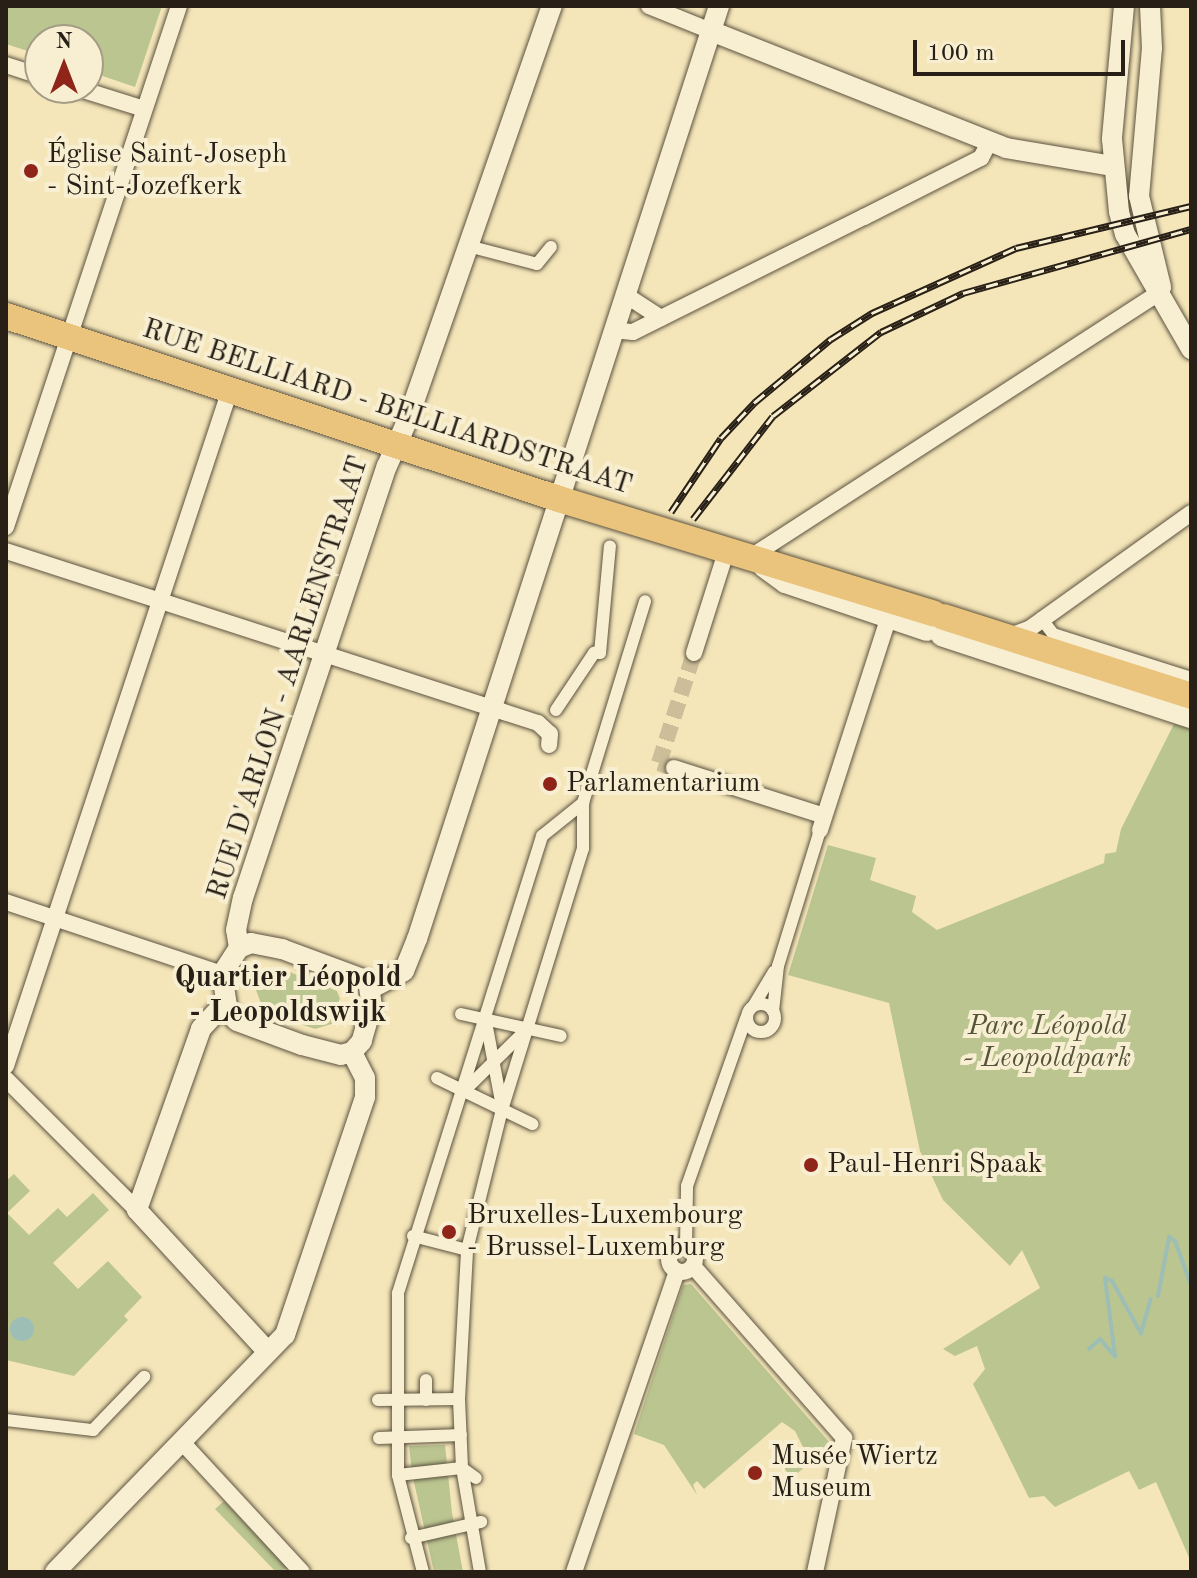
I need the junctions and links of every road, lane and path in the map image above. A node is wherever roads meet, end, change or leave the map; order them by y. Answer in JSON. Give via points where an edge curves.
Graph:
{"nodes":[{"id":1,"x":179,"y":6,"type":"edge"},
{"id":2,"x":552,"y":6,"type":"edge"},
{"id":3,"x":649,"y":6,"type":"edge"},
{"id":4,"x":719,"y":6,"type":"edge"},
{"id":5,"x":1124,"y":6,"type":"edge"},
{"id":6,"x":1150,"y":6,"type":"edge"},
{"id":7,"x":711,"y":31,"type":"junction"},
{"id":8,"x":104,"y":96,"type":"edge"},
{"id":9,"x":144,"y":109,"type":"junction"},
{"id":10,"x":989,"y":142,"type":"junction"},
{"id":11,"x":1112,"y":166,"type":"junction"},
{"id":12,"x":1139,"y":174,"type":"junction"},
{"id":13,"x":468,"y":246,"type":"junction"},
{"id":14,"x":551,"y":247,"type":"dead end"},
{"id":15,"x":1161,"y":291,"type":"junction"},
{"id":16,"x":624,"y":294,"type":"junction"},
{"id":17,"x":6,"y":316,"type":"edge"},
{"id":18,"x":661,"y":318,"type":"junction"},
{"id":19,"x":613,"y":330,"type":"junction"},
{"id":20,"x":70,"y":337,"type":"junction"},
{"id":21,"x":1191,"y":349,"type":"edge"},
{"id":22,"x":230,"y":390,"type":"junction"},
{"id":23,"x":396,"y":446,"type":"junction"},
{"id":24,"x":559,"y":499,"type":"junction"},
{"id":25,"x":1191,"y":513,"type":"edge"},
{"id":26,"x":6,"y":527,"type":"edge"},
{"id":27,"x":610,"y":546,"type":"dead end"},
{"id":28,"x":6,"y":551,"type":"edge"},
{"id":29,"x":738,"y":555,"type":"junction"},
{"id":30,"x":645,"y":601,"type":"dead end"},
{"id":31,"x":158,"y":602,"type":"junction"},
{"id":32,"x":891,"y":610,"type":"junction"},
{"id":33,"x":1041,"y":618,"type":"junction"},
{"id":34,"x":937,"y":624,"type":"junction"},
{"id":35,"x":1007,"y":637,"type":"junction"},
{"id":36,"x":600,"y":653,"type":"junction"},
{"id":37,"x":694,"y":653,"type":"tunnel mouth"},
{"id":38,"x":324,"y":657,"type":"junction"},
{"id":39,"x":627,"y":662,"type":"junction"},
{"id":40,"x":1191,"y":678,"type":"edge"},
{"id":41,"x":1191,"y":696,"type":"edge"},
{"id":42,"x":556,"y":710,"type":"dead end"},
{"id":43,"x":493,"y":711,"type":"junction"},
{"id":44,"x":1191,"y":718,"type":"edge"},
{"id":45,"x":549,"y":745,"type":"dead end"},
{"id":46,"x":674,"y":768,"type":"dead end"},
{"id":47,"x":583,"y":803,"type":"junction"},
{"id":48,"x":822,"y":823,"type":"junction"},
{"id":49,"x":6,"y":902,"type":"edge"},
{"id":50,"x":53,"y":918,"type":"junction"},
{"id":51,"x":239,"y":948,"type":"junction"},
{"id":52,"x":778,"y":966,"type":"junction"},
{"id":53,"x":222,"y":974,"type":"junction"},
{"id":54,"x":372,"y":988,"type":"junction"},
{"id":55,"x":224,"y":1004,"type":"junction"},
{"id":56,"x":754,"y":1005,"type":"junction"},
{"id":57,"x":773,"y":1011,"type":"junction"},
{"id":58,"x":461,"y":1014,"type":"dead end"},
{"id":59,"x":746,"y":1018,"type":"junction"},
{"id":60,"x":486,"y":1020,"type":"junction"},
{"id":61,"x":527,"y":1029,"type":"junction"},
{"id":62,"x":761,"y":1032,"type":"junction"},
{"id":63,"x":561,"y":1036,"type":"dead end"},
{"id":64,"x":352,"y":1052,"type":"junction"},
{"id":65,"x":736,"y":1056,"type":"junction"},
{"id":66,"x":494,"y":1062,"type":"junction"},
{"id":67,"x":6,"y":1066,"type":"edge"},
{"id":68,"x":437,"y":1078,"type":"dead end"},
{"id":69,"x":6,"y":1079,"type":"edge"},
{"id":70,"x":464,"y":1091,"type":"junction"},
{"id":71,"x":502,"y":1110,"type":"junction"},
{"id":72,"x":532,"y":1124,"type":"dead end"},
{"id":73,"x":137,"y":1210,"type":"junction"},
{"id":74,"x":413,"y":1236,"type":"junction"},
{"id":75,"x":686,"y":1246,"type":"joint"},
{"id":76,"x":467,"y":1250,"type":"junction"},
{"id":77,"x":685,"y":1268,"type":"junction"},
{"id":78,"x":267,"y":1351,"type":"junction"},
{"id":79,"x":144,"y":1377,"type":"dead end"},
{"id":80,"x":426,"y":1380,"type":"dead end"},
{"id":81,"x":459,"y":1399,"type":"junction"},
{"id":82,"x":378,"y":1400,"type":"dead end"},
{"id":83,"x":395,"y":1400,"type":"junction"},
{"id":84,"x":426,"y":1400,"type":"junction"},
{"id":85,"x":6,"y":1420,"type":"edge"},
{"id":86,"x":461,"y":1435,"type":"junction"},
{"id":87,"x":395,"y":1437,"type":"junction"},
{"id":88,"x":379,"y":1438,"type":"dead end"},
{"id":89,"x":181,"y":1441,"type":"junction"},
{"id":90,"x":462,"y":1468,"type":"junction"},
{"id":91,"x":398,"y":1475,"type":"junction"},
{"id":92,"x":476,"y":1478,"type":"dead end"},
{"id":93,"x":405,"y":1518,"type":"junction"},
{"id":94,"x":392,"y":1522,"type":"dead end"},
{"id":95,"x":475,"y":1524,"type":"junction"},
{"id":96,"x":411,"y":1538,"type":"junction"},
{"id":97,"x":55,"y":1572,"type":"edge"},
{"id":98,"x":302,"y":1572,"type":"edge"},
{"id":99,"x":423,"y":1572,"type":"edge"},
{"id":100,"x":480,"y":1572,"type":"edge"},
{"id":101,"x":574,"y":1572,"type":"edge"},
{"id":102,"x":815,"y":1572,"type":"edge"}],
"edges":[{"from":1,"to":9,"type":"street"},
{"from":2,"to":13,"type":"street","name":"RUE D'ARLON - AARLENSTRAAT"},
{"from":3,"to":7,"type":"street"},
{"from":4,"to":7,"type":"street"},
{"from":5,"to":11,"type":"street"},
{"from":6,"to":12,"type":"street","via":[[1152,48]]},
{"from":7,"to":10,"type":"street"},
{"from":7,"to":16,"type":"street"},
{"from":8,"to":9,"type":"street"},
{"from":9,"to":20,"type":"street"},
{"from":10,"to":11,"type":"street"},
{"from":10,"to":18,"type":"street","via":[[981,158]]},
{"from":11,"to":12,"type":"street"},
{"from":11,"to":15,"type":"street","via":[[1125,234]]},
{"from":12,"to":15,"type":"street"},
{"from":13,"to":14,"type":"street","via":[[537,264]]},
{"from":13,"to":23,"type":"street","name":"RUE D'ARLON - AARLENSTRAAT"},
{"from":15,"to":21,"type":"street"},
{"from":15,"to":29,"type":"street"},
{"from":16,"to":18,"type":"street"},
{"from":16,"to":19,"type":"street"},
{"from":17,"to":20,"type":"main road","name":"RUE BELLIARD - BELLIARDSTRAAT"},
{"from":18,"to":19,"type":"street","via":[[633,332]]},
{"from":19,"to":24,"type":"street"},
{"from":20,"to":22,"type":"main road","name":"RUE BELLIARD - BELLIARDSTRAAT"},
{"from":20,"to":26,"type":"street"},
{"from":22,"to":23,"type":"main road","name":"RUE BELLIARD - BELLIARDSTRAAT"},
{"from":22,"to":31,"type":"street"},
{"from":23,"to":24,"type":"main road","name":"RUE BELLIARD - BELLIARDSTRAAT"},
{"from":23,"to":38,"type":"street","name":"RUE D'ARLON - AARLENSTRAAT"},
{"from":24,"to":29,"type":"main road","name":"RUE BELLIARD - BELLIARDSTRAAT"},
{"from":24,"to":43,"type":"street"},
{"from":25,"to":33,"type":"street"},
{"from":27,"to":36,"type":"street"},
{"from":28,"to":31,"type":"street"},
{"from":29,"to":32,"type":"main road","name":"RUE BELLIARD - BELLIARDSTRAAT"},
{"from":29,"to":37,"type":"street"},
{"from":30,"to":39,"type":"street"},
{"from":31,"to":38,"type":"street"},
{"from":31,"to":50,"type":"street"},
{"from":32,"to":34,"type":"main road","name":"RUE BELLIARD - BELLIARDSTRAAT"},
{"from":32,"to":48,"type":"street"},
{"from":33,"to":35,"type":"street"},
{"from":33,"to":40,"type":"street","via":[[1053,634]]},
{"from":34,"to":35,"type":"main road","name":"RUE BELLIARD - BELLIARDSTRAAT"},
{"from":34,"to":44,"type":"street","name":"RUE BELLIARD - BELLIARDSTRAAT"},
{"from":35,"to":41,"type":"main road","name":"RUE BELLIARD - BELLIARDSTRAAT"},
{"from":36,"to":39,"type":"street"},
{"from":36,"to":42,"type":"street","via":[[594,653]]},
{"from":38,"to":43,"type":"street"},
{"from":38,"to":51,"type":"street","name":"RUE D'ARLON - AARLENSTRAAT","via":[[243,898],[236,930]]},
{"from":39,"to":47,"type":"street"},
{"from":43,"to":45,"type":"street","via":[[547,729]]},
{"from":43,"to":54,"type":"street","via":[[408,963],[404,971]]},
{"from":46,"to":48,"type":"street"},
{"from":47,"to":60,"type":"street","via":[[542,836]]},
{"from":47,"to":61,"type":"street","via":[[583,849]]},
{"from":48,"to":52,"type":"street"},
{"from":49,"to":50,"type":"street"},
{"from":50,"to":53,"type":"street"},
{"from":50,"to":67,"type":"street"},
{"from":51,"to":53,"type":"street"},
{"from":51,"to":54,"type":"street","via":[[263,943],[357,974]]},
{"from":52,"to":56,"type":"street"},
{"from":52,"to":57,"type":"street"},
{"from":53,"to":55,"type":"street"},
{"from":54,"to":64,"type":"street","via":[[368,1023]]},
{"from":55,"to":64,"type":"street","via":[[237,1021],[260,1030],[341,1055]]},
{"from":55,"to":73,"type":"street","via":[[201,1029]]},
{"from":56,"to":57,"type":"street"},
{"from":56,"to":59,"type":"street"},
{"from":57,"to":62,"type":"street","via":[[774,1023]]},
{"from":58,"to":60,"type":"street"},
{"from":59,"to":62,"type":"street"},
{"from":59,"to":65,"type":"street"},
{"from":60,"to":61,"type":"street"},
{"from":60,"to":66,"type":"street"},
{"from":60,"to":70,"type":"street"},
{"from":61,"to":63,"type":"street"},
{"from":61,"to":66,"type":"street"},
{"from":61,"to":71,"type":"street"},
{"from":62,"to":65,"type":"street"},
{"from":64,"to":78,"type":"street","via":[[365,1078],[365,1097],[289,1326]]},
{"from":65,"to":75,"type":"street","via":[[717,1090],[687,1186]]},
{"from":66,"to":70,"type":"street"},
{"from":66,"to":71,"type":"street"},
{"from":68,"to":70,"type":"street"},
{"from":69,"to":73,"type":"street"},
{"from":70,"to":71,"type":"street"},
{"from":70,"to":74,"type":"street"},
{"from":71,"to":72,"type":"street"},
{"from":71,"to":76,"type":"street"},
{"from":73,"to":78,"type":"street"},
{"from":74,"to":76,"type":"street","via":[[443,1251]]},
{"from":74,"to":83,"type":"street","via":[[398,1293]]},
{"from":75,"to":77,"type":"street","via":[[670,1252],[670,1265]]},
{"from":76,"to":81,"type":"street"},
{"from":77,"to":101,"type":"street"},
{"from":77,"to":102,"type":"street","via":[[844,1438]]},
{"from":78,"to":89,"type":"street"},
{"from":79,"to":85,"type":"street","via":[[93,1430]]},
{"from":80,"to":84,"type":"street"},
{"from":81,"to":84,"type":"street"},
{"from":81,"to":86,"type":"street"},
{"from":82,"to":83,"type":"street"},
{"from":83,"to":84,"type":"street"},
{"from":83,"to":87,"type":"street"},
{"from":86,"to":87,"type":"street"},
{"from":86,"to":90,"type":"street"},
{"from":87,"to":88,"type":"street"},
{"from":87,"to":91,"type":"street"},
{"from":89,"to":97,"type":"street"},
{"from":89,"to":98,"type":"street"},
{"from":90,"to":91,"type":"street"},
{"from":90,"to":92,"type":"street"},
{"from":90,"to":95,"type":"street"},
{"from":91,"to":93,"type":"street"},
{"from":93,"to":94,"type":"street"},
{"from":93,"to":96,"type":"street"},
{"from":95,"to":96,"type":"street"},
{"from":95,"to":100,"type":"street"},
{"from":96,"to":99,"type":"street"}]}
